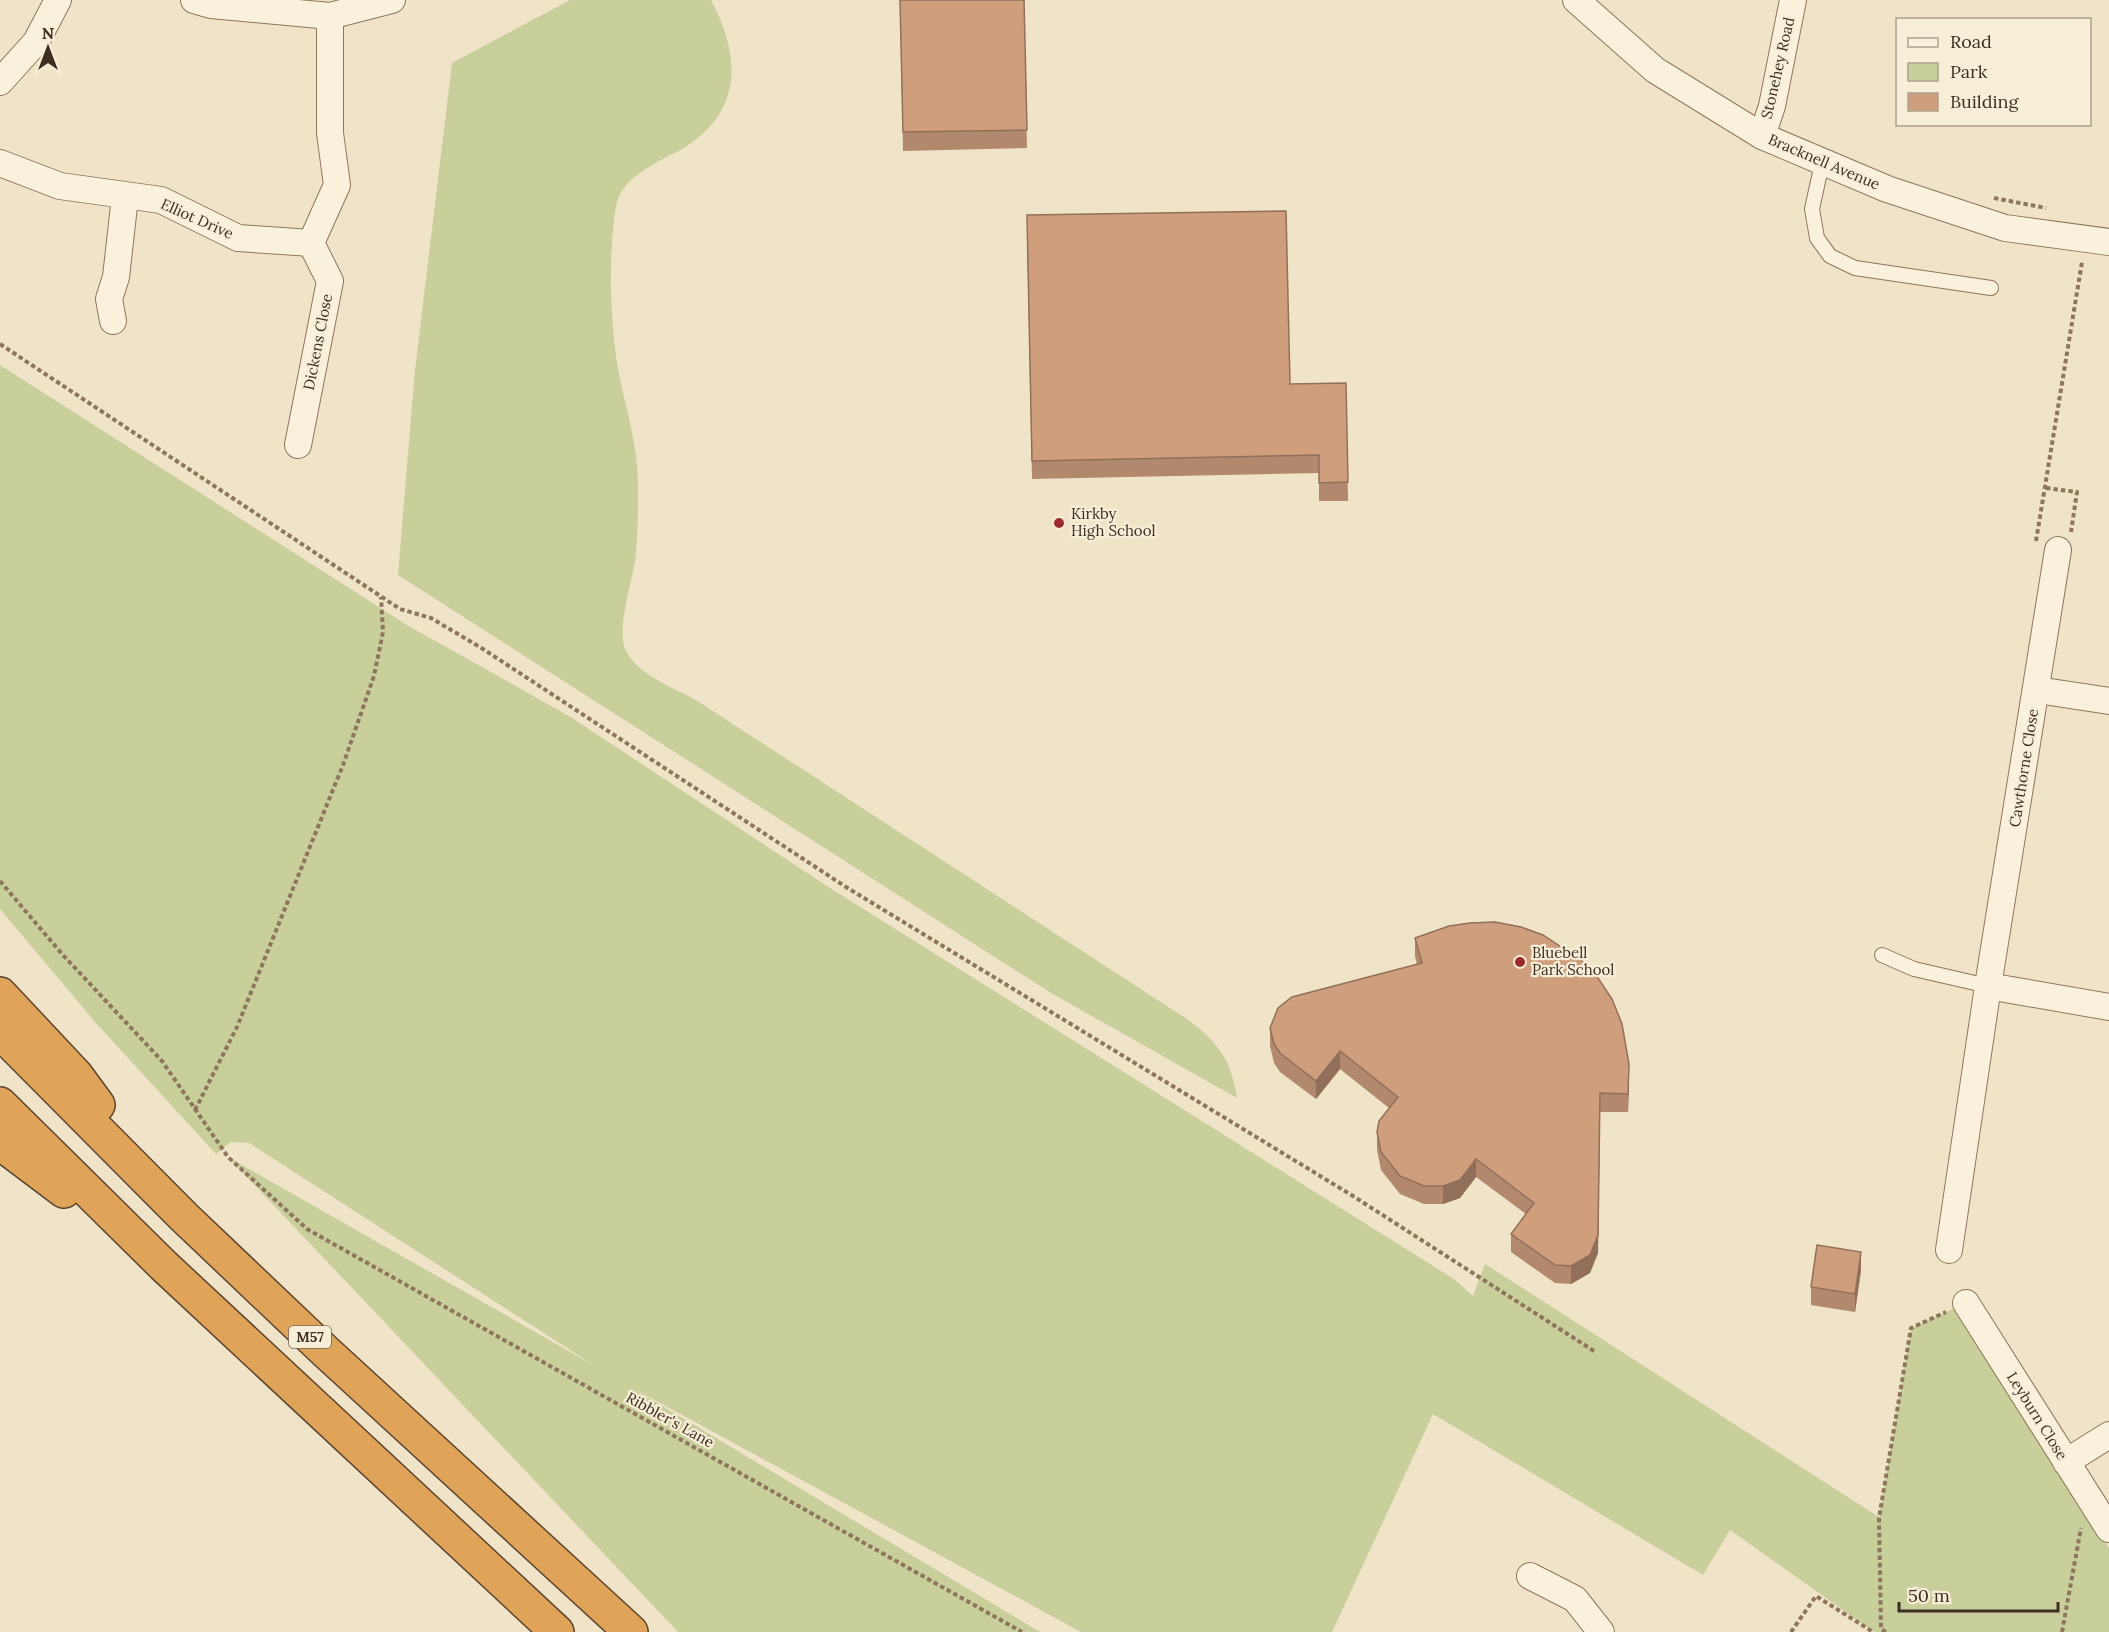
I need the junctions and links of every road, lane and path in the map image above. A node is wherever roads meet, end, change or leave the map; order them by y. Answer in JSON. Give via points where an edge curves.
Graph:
{"nodes":[{"id":1,"x":58,"y":0,"type":"edge"},
{"id":2,"x":194,"y":0,"type":"edge"},
{"id":3,"x":1576,"y":0,"type":"edge"},
{"id":4,"x":1793,"y":0,"type":"edge"},
{"id":5,"x":382,"y":1,"type":"edge"},
{"id":6,"x":330,"y":16,"type":"junction"},
{"id":7,"x":0,"y":82,"type":"edge"},
{"id":8,"x":1762,"y":136,"type":"junction"},
{"id":9,"x":1822,"y":163,"type":"junction"},
{"id":10,"x":0,"y":164,"type":"edge"},
{"id":11,"x":125,"y":197,"type":"junction"},
{"id":12,"x":1989,"y":197,"type":"dead end"},
{"id":13,"x":2057,"y":210,"type":"dead end"},
{"id":14,"x":2097,"y":241,"type":"edge"},
{"id":15,"x":311,"y":243,"type":"junction"},
{"id":16,"x":1991,"y":288,"type":"dead end"},
{"id":17,"x":113,"y":321,"type":"dead end"},
{"id":18,"x":0,"y":344,"type":"edge"},
{"id":19,"x":298,"y":445,"type":"dead end"},
{"id":20,"x":2046,"y":488,"type":"dead end"},
{"id":21,"x":2058,"y":550,"type":"junction"},
{"id":22,"x":381,"y":596,"type":"junction"},
{"id":23,"x":2037,"y":690,"type":"junction"},
{"id":24,"x":2109,"y":700,"type":"edge"},
{"id":25,"x":0,"y":881,"type":"edge"},
{"id":26,"x":1882,"y":955,"type":"dead end"},
{"id":27,"x":1988,"y":986,"type":"junction"},
{"id":28,"x":0,"y":994,"type":"edge"},
{"id":29,"x":2109,"y":1007,"type":"edge"},
{"id":30,"x":0,"y":1032,"type":"edge"},
{"id":31,"x":0,"y":1104,"type":"edge"},
{"id":32,"x":195,"y":1110,"type":"junction"},
{"id":33,"x":0,"y":1143,"type":"edge"},
{"id":34,"x":184,"y":1217,"type":"junction"},
{"id":35,"x":1949,"y":1250,"type":"dead end"},
{"id":36,"x":164,"y":1266,"type":"junction"},
{"id":37,"x":1966,"y":1303,"type":"joint"},
{"id":38,"x":1594,"y":1352,"type":"dead end"},
{"id":39,"x":2109,"y":1435,"type":"edge"},
{"id":40,"x":2066,"y":1462,"type":"junction"},
{"id":41,"x":2087,"y":1495,"type":"junction"},
{"id":42,"x":2109,"y":1529,"type":"edge"},
{"id":43,"x":1530,"y":1576,"type":"dead end"},
{"id":44,"x":1882,"y":1631,"type":"edge"},
{"id":45,"x":557,"y":1632,"type":"edge"},
{"id":46,"x":631,"y":1632,"type":"edge"},
{"id":47,"x":1022,"y":1632,"type":"edge"},
{"id":48,"x":1601,"y":1632,"type":"edge"},
{"id":49,"x":1791,"y":1632,"type":"edge"},
{"id":50,"x":1873,"y":1632,"type":"edge"},
{"id":51,"x":2062,"y":1632,"type":"edge"}],
"edges":[{"from":1,"to":7,"type":"street","via":[[36,42]]},
{"from":2,"to":6,"type":"street"},
{"from":3,"to":8,"type":"street","name":"Bracknell Avenue","via":[[1654,70]]},
{"from":4,"to":8,"type":"street","name":"Stonehey Road","via":[[1772,106]]},
{"from":5,"to":6,"type":"street"},
{"from":6,"to":15,"type":"street","via":[[330,133],[337,184]]},
{"from":8,"to":9,"type":"street","name":"Bracknell Avenue"},
{"from":9,"to":14,"type":"street","name":"Bracknell Avenue","via":[[2005,228]]},
{"from":9,"to":16,"type":"lane","via":[[1812,208],[1817,238],[1830,256],[1855,268]]},
{"from":10,"to":11,"type":"street","name":"Elliot Drive","via":[[60,186]]},
{"from":11,"to":15,"type":"street","name":"Elliot Drive","via":[[161,200],[238,238]]},
{"from":11,"to":17,"type":"street","via":[[116,277],[109,299]]},
{"from":12,"to":13,"type":"path"},
{"from":14,"to":21,"type":"path","via":[[2035,547]]},
{"from":15,"to":19,"type":"street","name":"Dickens Close","via":[[330,281]]},
{"from":18,"to":22,"type":"path"},
{"from":20,"to":21,"type":"path","via":[[2077,492],[2067,551]]},
{"from":21,"to":23,"type":"street","name":"Cawthorne Close"},
{"from":22,"to":32,"type":"path","via":[[383,632],[374,676],[343,765],[237,1027]]},
{"from":22,"to":38,"type":"path","via":[[400,609],[431,618],[483,649],[846,887],[1353,1196]]},
{"from":23,"to":24,"type":"street"},
{"from":23,"to":27,"type":"street","name":"Cawthorne Close"},
{"from":25,"to":32,"type":"path","name":"Ribbler's Lane","via":[[162,1061]]},
{"from":26,"to":27,"type":"lane","via":[[1914,969]]},
{"from":27,"to":29,"type":"street"},
{"from":27,"to":35,"type":"street"},
{"from":28,"to":34,"type":"highway","number":"M57","via":[[76,1075]]},
{"from":30,"to":34,"type":"highway","number":"M57"},
{"from":31,"to":36,"type":"highway"},
{"from":32,"to":47,"type":"path","name":"Ribbler's Lane","via":[[228,1157],[306,1229]]},
{"from":33,"to":36,"type":"highway"},
{"from":34,"to":46,"type":"highway","number":"M57"},
{"from":36,"to":45,"type":"highway"},
{"from":37,"to":40,"type":"street","name":"Leyburn Close"},
{"from":37,"to":44,"type":"path","via":[[1911,1328],[1879,1518]]},
{"from":39,"to":40,"type":"street"},
{"from":40,"to":41,"type":"street","name":"Leyburn Close"},
{"from":41,"to":42,"type":"street","name":"Leyburn Close"},
{"from":41,"to":51,"type":"path"},
{"from":43,"to":48,"type":"street","via":[[1575,1599]]},
{"from":49,"to":50,"type":"path","via":[[1816,1596]]}]}
